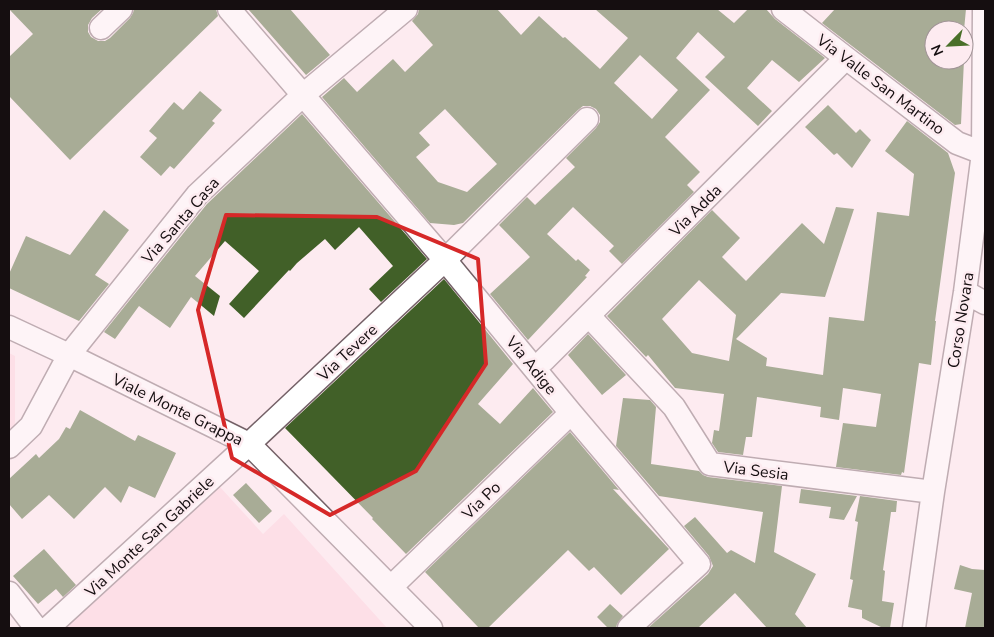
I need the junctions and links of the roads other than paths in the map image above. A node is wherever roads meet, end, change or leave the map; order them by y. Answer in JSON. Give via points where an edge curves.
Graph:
{"nodes":[{"id":1,"x":121,"y":9,"type":"edge"},
{"id":2,"x":228,"y":9,"type":"edge"},
{"id":3,"x":406,"y":9,"type":"edge"},
{"id":4,"x":783,"y":9,"type":"edge"},
{"id":5,"x":984,"y":9,"type":"edge"},
{"id":6,"x":101,"y":28,"type":"dead end"},
{"id":7,"x":846,"y":58,"type":"junction"},
{"id":8,"x":303,"y":95,"type":"junction"},
{"id":9,"x":587,"y":120,"type":"dead end"},
{"id":10,"x":983,"y":138,"type":"edge"},
{"id":11,"x":445,"y":260,"type":"junction"},
{"id":12,"x":965,"y":292,"type":"junction"},
{"id":13,"x":985,"y":303,"type":"edge"},
{"id":14,"x":590,"y":316,"type":"junction"},
{"id":15,"x":9,"y":327,"type":"edge"},
{"id":16,"x":69,"y":355,"type":"junction"},
{"id":17,"x":544,"y":360,"type":"dead end"},
{"id":18,"x":571,"y":413,"type":"junction"},
{"id":19,"x":249,"y":444,"type":"junction"},
{"id":20,"x":9,"y":448,"type":"edge"},
{"id":21,"x":933,"y":492,"type":"junction"},
{"id":22,"x":391,"y":587,"type":"junction"},
{"id":23,"x":9,"y":593,"type":"edge"},
{"id":24,"x":36,"y":628,"type":"edge"},
{"id":25,"x":48,"y":628,"type":"edge"},
{"id":26,"x":431,"y":628,"type":"edge"},
{"id":27,"x":629,"y":628,"type":"edge"},
{"id":28,"x":914,"y":628,"type":"edge"}],
"edges":[{"from":1,"to":6,"type":"street"},
{"from":2,"to":8,"type":"street"},
{"from":3,"to":8,"type":"street","name":"Via Santa Casa"},
{"from":4,"to":7,"type":"street","name":"Via Valle San Martino"},
{"from":5,"to":10,"type":"street","name":"Corso Novara"},
{"from":7,"to":10,"type":"street","name":"Via Valle San Martino","via":[[957,143]]},
{"from":7,"to":14,"type":"street","name":"Via Adda"},
{"from":8,"to":11,"type":"street","name":"Via Adige"},
{"from":8,"to":16,"type":"street","name":"Via Santa Casa","via":[[197,195]]},
{"from":9,"to":11,"type":"street","name":"Via Tevere"},
{"from":10,"to":12,"type":"street","name":"Corso Novara"},
{"from":11,"to":18,"type":"street","name":"Via Adige"},
{"from":11,"to":19,"type":"street","name":"Via Tevere"},
{"from":12,"to":13,"type":"street"},
{"from":12,"to":21,"type":"street","name":"Corso Novara"},
{"from":14,"to":17,"type":"street","name":"Via Adda"},
{"from":14,"to":21,"type":"street","name":"Via Sesia","via":[[674,407],[710,464]]},
{"from":15,"to":16,"type":"street","name":"Viale Monte Grappa"},
{"from":16,"to":19,"type":"street","name":"Viale Monte Grappa"},
{"from":16,"to":20,"type":"street","name":"Via Santa Casa","via":[[31,426]]},
{"from":18,"to":22,"type":"street","name":"Via Po"},
{"from":18,"to":27,"type":"street","name":"Via Adige","via":[[699,564]]},
{"from":19,"to":22,"type":"street","name":"Viale Monte Grappa"},
{"from":19,"to":25,"type":"street","name":"Via Monte San Gabriele"},
{"from":21,"to":28,"type":"street","name":"Corso Novara"},
{"from":22,"to":26,"type":"street","name":"Viale Monte Grappa"},
{"from":23,"to":24,"type":"street"}]}
